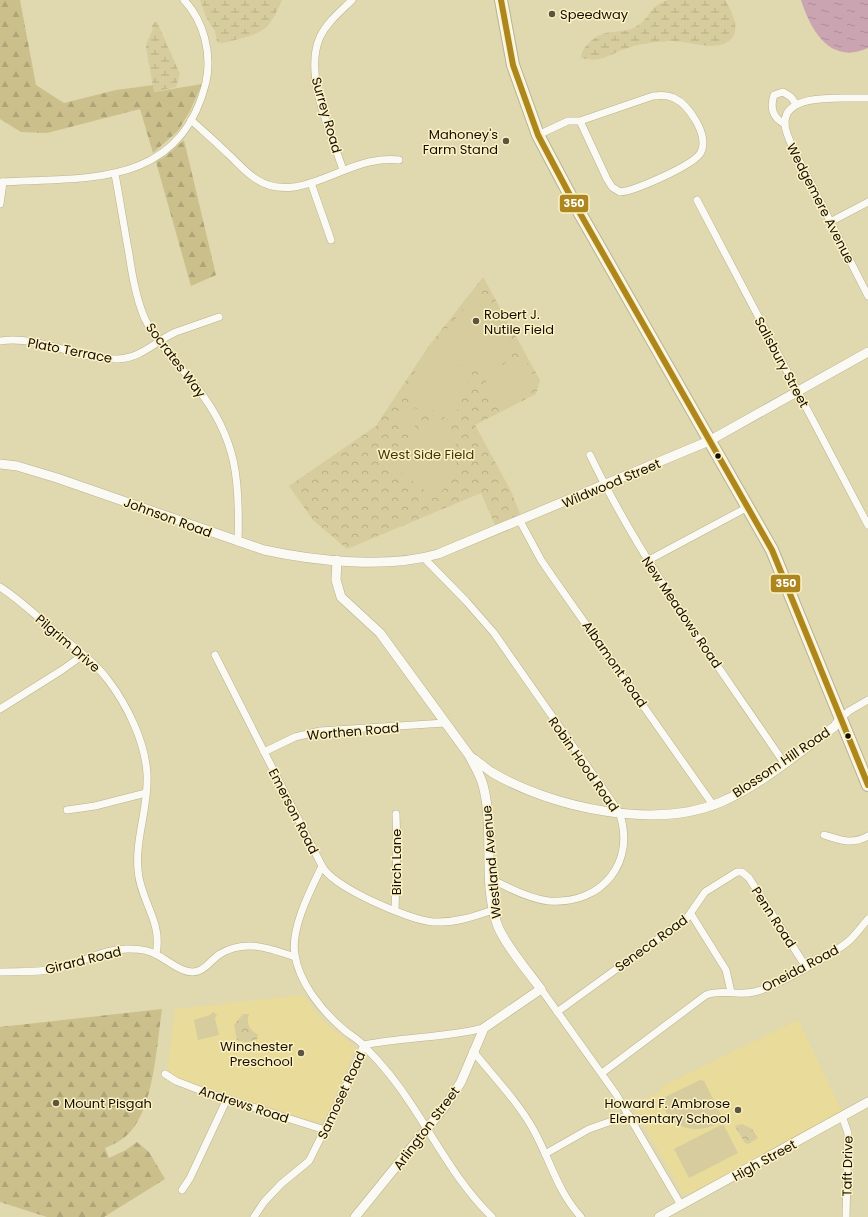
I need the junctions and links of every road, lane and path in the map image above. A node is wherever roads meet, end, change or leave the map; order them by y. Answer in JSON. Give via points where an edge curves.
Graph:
{"nodes":[{"id":1,"x":184,"y":0,"type":"edge"},
{"id":2,"x":352,"y":0,"type":"edge"},
{"id":3,"x":501,"y":0,"type":"edge"},
{"id":4,"x":868,"y":98,"type":"edge"},
{"id":5,"x":793,"y":106,"type":"junction"},
{"id":6,"x":191,"y":120,"type":"junction"},
{"id":7,"x":580,"y":121,"type":"junction"},
{"id":8,"x":785,"y":124,"type":"junction"},
{"id":9,"x":538,"y":135,"type":"junction"},
{"id":10,"x":399,"y":160,"type":"dead end"},
{"id":11,"x":343,"y":170,"type":"junction"},
{"id":12,"x":115,"y":174,"type":"junction"},
{"id":13,"x":2,"y":182,"type":"edge"},
{"id":14,"x":311,"y":183,"type":"junction"},
{"id":15,"x":697,"y":200,"type":"dead end"},
{"id":16,"x":868,"y":202,"type":"edge"},
{"id":17,"x":0,"y":204,"type":"edge"},
{"id":18,"x":830,"y":222,"type":"junction"},
{"id":19,"x":331,"y":240,"type":"dead end"},
{"id":20,"x":868,"y":296,"type":"edge"},
{"id":21,"x":219,"y":317,"type":"dead end"},
{"id":22,"x":0,"y":341,"type":"edge"},
{"id":23,"x":160,"y":341,"type":"junction"},
{"id":24,"x":868,"y":352,"type":"edge"},
{"id":25,"x":798,"y":391,"type":"junction"},
{"id":26,"x":710,"y":441,"type":"junction"},
{"id":27,"x":590,"y":455,"type":"dead end"},
{"id":28,"x":0,"y":464,"type":"edge"},
{"id":29,"x":604,"y":485,"type":"junction"},
{"id":30,"x":748,"y":507,"type":"junction"},
{"id":31,"x":520,"y":521,"type":"junction"},
{"id":32,"x":868,"y":525,"type":"edge"},
{"id":33,"x":238,"y":542,"type":"junction"},
{"id":34,"x":424,"y":558,"type":"junction"},
{"id":35,"x":337,"y":560,"type":"junction"},
{"id":36,"x":647,"y":561,"type":"junction"},
{"id":37,"x":0,"y":587,"type":"edge"},
{"id":38,"x":83,"y":655,"type":"junction"},
{"id":39,"x":215,"y":655,"type":"dead end"},
{"id":40,"x":868,"y":700,"type":"edge"},
{"id":41,"x":0,"y":709,"type":"edge"},
{"id":42,"x":841,"y":718,"type":"junction"},
{"id":43,"x":445,"y":723,"type":"junction"},
{"id":44,"x":264,"y":752,"type":"junction"},
{"id":45,"x":469,"y":755,"type":"junction"},
{"id":46,"x":784,"y":762,"type":"junction"},
{"id":47,"x":868,"y":786,"type":"edge"},
{"id":48,"x":146,"y":792,"type":"junction"},
{"id":49,"x":713,"y":805,"type":"junction"},
{"id":50,"x":67,"y":810,"type":"dead end"},
{"id":51,"x":619,"y":812,"type":"junction"},
{"id":52,"x":396,"y":814,"type":"dead end"},
{"id":53,"x":824,"y":835,"type":"dead end"},
{"id":54,"x":868,"y":836,"type":"edge"},
{"id":55,"x":322,"y":866,"type":"junction"},
{"id":56,"x":740,"y":871,"type":"joint"},
{"id":57,"x":490,"y":878,"type":"junction"},
{"id":58,"x":395,"y":910,"type":"junction"},
{"id":59,"x":493,"y":910,"type":"junction"},
{"id":60,"x":691,"y":914,"type":"junction"},
{"id":61,"x":868,"y":919,"type":"edge"},
{"id":62,"x":156,"y":954,"type":"junction"},
{"id":63,"x":295,"y":957,"type":"junction"},
{"id":64,"x":806,"y":967,"type":"junction"},
{"id":65,"x":0,"y":972,"type":"edge"},
{"id":66,"x":541,"y":990,"type":"junction"},
{"id":67,"x":731,"y":992,"type":"junction"},
{"id":68,"x":557,"y":1012,"type":"junction"},
{"id":69,"x":484,"y":1028,"type":"junction"},
{"id":70,"x":364,"y":1045,"type":"junction"},
{"id":71,"x":474,"y":1051,"type":"junction"},
{"id":72,"x":602,"y":1073,"type":"junction"},
{"id":73,"x":165,"y":1074,"type":"dead end"},
{"id":74,"x":227,"y":1099,"type":"junction"},
{"id":75,"x":868,"y":1102,"type":"edge"},
{"id":76,"x":629,"y":1115,"type":"junction"},
{"id":77,"x":842,"y":1116,"type":"junction"},
{"id":78,"x":427,"y":1129,"type":"junction"},
{"id":79,"x":325,"y":1130,"type":"junction"},
{"id":80,"x":545,"y":1154,"type":"junction"},
{"id":81,"x":182,"y":1190,"type":"dead end"},
{"id":82,"x":681,"y":1205,"type":"junction"},
{"id":83,"x":490,"y":1216,"type":"edge"},
{"id":84,"x":254,"y":1217,"type":"edge"},
{"id":85,"x":355,"y":1217,"type":"edge"},
{"id":86,"x":581,"y":1217,"type":"edge"},
{"id":87,"x":659,"y":1217,"type":"edge"},
{"id":88,"x":846,"y":1217,"type":"edge"}],
"edges":[{"from":1,"to":6,"type":"street","via":[[196,17],[205,38],[208,64],[203,94]]},
{"from":2,"to":11,"type":"street","name":"Surrey Road","via":[[320,36],[315,67],[317,87]]},
{"from":3,"to":9,"type":"highway","via":[[513,65]]},
{"from":4,"to":5,"type":"street","via":[[812,99]]},
{"from":5,"to":8,"type":"street","via":[[785,118]]},
{"from":5,"to":8,"type":"street","via":[[792,97],[784,92],[774,95],[771,104],[773,113]]},
{"from":6,"to":12,"type":"street","via":[[179,137],[157,156],[137,167]]},
{"from":6,"to":14,"type":"street","via":[[257,180],[279,188],[294,188]]},
{"from":7,"to":7,"type":"street","via":[[653,96],[670,96],[683,104],[691,115],[703,140],[702,148],[695,159],[681,167],[631,190],[620,192],[612,187],[607,179]]},
{"from":7,"to":9,"type":"street","via":[[569,121]]},
{"from":8,"to":18,"type":"street","name":"Wedgemere Avenue","via":[[791,144]]},
{"from":9,"to":26,"type":"highway"},
{"from":10,"to":11,"type":"street","via":[[368,162]]},
{"from":11,"to":14,"type":"street"},
{"from":12,"to":13,"type":"street","via":[[80,179]]},
{"from":12,"to":23,"type":"street","name":"Socrates Way","via":[[132,274],[145,318]]},
{"from":13,"to":17,"type":"street"},
{"from":14,"to":19,"type":"street"},
{"from":15,"to":25,"type":"street","name":"Salisbury Street"},
{"from":16,"to":18,"type":"street"},
{"from":18,"to":20,"type":"street","name":"Wedgemere Avenue"},
{"from":21,"to":23,"type":"street","name":"Plato Terrace","via":[[176,332]]},
{"from":22,"to":23,"type":"street","name":"Plato Terrace","via":[[34,341],[118,359],[138,355]]},
{"from":23,"to":33,"type":"street","name":"Socrates Way","via":[[198,388],[224,427],[233,455],[238,488]]},
{"from":24,"to":25,"type":"street","name":"Wildwood Street"},
{"from":25,"to":26,"type":"street","name":"Wildwood Street"},
{"from":25,"to":32,"type":"street","name":"Salisbury Street"},
{"from":26,"to":29,"type":"street","name":"Wildwood Street"},
{"from":26,"to":30,"type":"highway"},
{"from":27,"to":29,"type":"street","name":"New Meadows Road"},
{"from":28,"to":33,"type":"street","name":"Johnson Road","via":[[17,466],[57,478]]},
{"from":29,"to":31,"type":"street","name":"Wildwood Street"},
{"from":29,"to":36,"type":"street","name":"New Meadows Road"},
{"from":30,"to":36,"type":"street"},
{"from":30,"to":42,"type":"highway","via":[[782,571]]},
{"from":31,"to":34,"type":"street","name":"Wildwood Street"},
{"from":31,"to":49,"type":"street","name":"Albamont Road","via":[[541,560]]},
{"from":33,"to":35,"type":"street","name":"Johnson Road","via":[[288,555]]},
{"from":34,"to":35,"type":"street","name":"Wildwood Street","via":[[399,562]]},
{"from":34,"to":51,"type":"street","name":"Robin Hood Road","via":[[494,634]]},
{"from":35,"to":43,"type":"street","name":"Westland Avenue","via":[[337,587],[341,597],[380,633]]},
{"from":36,"to":46,"type":"street","name":"New Meadows Road"},
{"from":37,"to":38,"type":"street","name":"Pilgrim Drive"},
{"from":38,"to":41,"type":"street"},
{"from":38,"to":48,"type":"street","name":"Pilgrim Drive","via":[[108,679],[124,705],[144,756],[147,772]]},
{"from":39,"to":44,"type":"street","name":"Emerson Road"},
{"from":40,"to":42,"type":"street"},
{"from":42,"to":46,"type":"street","name":"Blossom Hill Road","via":[[834,727]]},
{"from":42,"to":47,"type":"highway"},
{"from":43,"to":44,"type":"street","name":"Worthen Road","via":[[320,731],[295,737]]},
{"from":43,"to":45,"type":"street","name":"Westland Avenue"},
{"from":44,"to":55,"type":"street","name":"Emerson Road"},
{"from":45,"to":51,"type":"street","name":"Blossom Hill Road","via":[[493,773],[528,789],[560,801]]},
{"from":45,"to":57,"type":"street","name":"Westland Avenue","via":[[480,780],[486,804]]},
{"from":46,"to":49,"type":"street","name":"Blossom Hill Road","via":[[748,787]]},
{"from":48,"to":50,"type":"street","via":[[106,804]]},
{"from":48,"to":62,"type":"street","name":"Pilgrim Drive","via":[[138,862],[139,880],[157,928]]},
{"from":49,"to":51,"type":"street","name":"Blossom Hill Road","via":[[668,814]]},
{"from":51,"to":57,"type":"street","name":"Robin Hood Road","via":[[625,828],[623,854],[619,866],[610,879],[585,896],[548,901]]},
{"from":52,"to":58,"type":"street","name":"Birch Lane"},
{"from":53,"to":54,"type":"street","via":[[851,842]]},
{"from":55,"to":58,"type":"street","via":[[333,879],[365,899]]},
{"from":55,"to":63,"type":"street","name":"Emerson Road","via":[[301,915],[296,934]]},
{"from":56,"to":60,"type":"street","name":"Seneca Road","via":[[705,892]]},
{"from":56,"to":64,"type":"street","name":"Penn Road","via":[[749,878]]},
{"from":57,"to":59,"type":"street","name":"Westland Avenue"},
{"from":58,"to":59,"type":"street","via":[[432,922],[457,921]]},
{"from":59,"to":66,"type":"street","name":"Westland Avenue","via":[[502,935]]},
{"from":60,"to":67,"type":"street","via":[[726,970]]},
{"from":60,"to":68,"type":"street","name":"Seneca Road"},
{"from":61,"to":64,"type":"street","name":"Oneida Road","via":[[846,943]]},
{"from":62,"to":63,"type":"street","name":"Girard Road","via":[[190,972],[198,971],[230,949],[244,946],[255,945]]},
{"from":62,"to":65,"type":"street","name":"Girard Road","via":[[121,949],[104,952],[59,968]]},
{"from":63,"to":70,"type":"street","name":"Emerson Road","via":[[309,988],[325,1012]]},
{"from":64,"to":67,"type":"street","name":"Oneida Road","via":[[760,991]]},
{"from":66,"to":68,"type":"street","name":"Westland Avenue"},
{"from":66,"to":69,"type":"street"},
{"from":67,"to":72,"type":"street","name":"Oneida Road","via":[[716,992],[701,998]]},
{"from":68,"to":72,"type":"street","name":"Westland Avenue"},
{"from":69,"to":70,"type":"street","name":"Samoset Road","via":[[452,1035]]},
{"from":69,"to":71,"type":"street","name":"Arlington Street"},
{"from":70,"to":78,"type":"street","name":"Emerson Road","via":[[410,1102]]},
{"from":70,"to":79,"type":"street","name":"Samoset Road"},
{"from":71,"to":78,"type":"street","name":"Arlington Street","via":[[461,1082]]},
{"from":71,"to":80,"type":"street","via":[[529,1122]]},
{"from":72,"to":76,"type":"street","name":"Westland Avenue"},
{"from":73,"to":74,"type":"street","name":"Andrews Road","via":[[176,1081]]},
{"from":74,"to":79,"type":"street","name":"Andrews Road"},
{"from":74,"to":81,"type":"street"},
{"from":75,"to":77,"type":"street","name":"High Street"},
{"from":76,"to":80,"type":"street","via":[[589,1129]]},
{"from":76,"to":82,"type":"street","name":"Westland Avenue"},
{"from":77,"to":82,"type":"street","name":"High Street"},
{"from":77,"to":88,"type":"street","name":"Taft Drive","via":[[848,1133]]},
{"from":78,"to":83,"type":"street","name":"Emerson Road","via":[[456,1176]]},
{"from":78,"to":85,"type":"street","name":"Arlington Street"},
{"from":79,"to":84,"type":"street","name":"Samoset Road","via":[[309,1161],[281,1184]]},
{"from":80,"to":86,"type":"street","via":[[561,1190]]},
{"from":82,"to":87,"type":"street","name":"High Street"}]}
